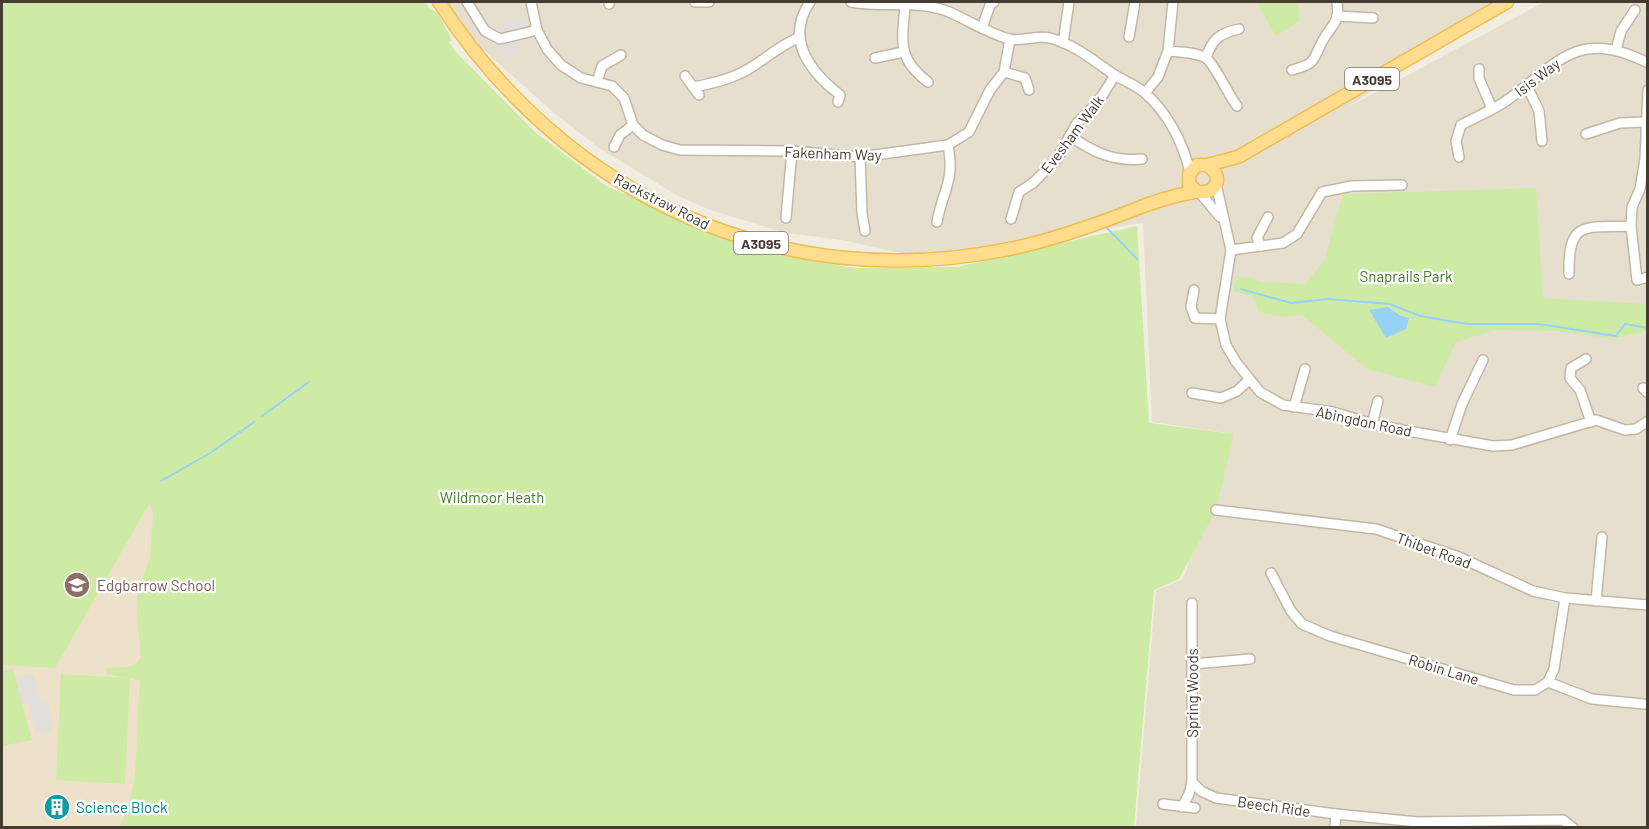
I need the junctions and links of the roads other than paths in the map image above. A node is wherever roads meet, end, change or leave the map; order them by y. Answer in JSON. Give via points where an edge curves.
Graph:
{"nodes":[{"id":1,"x":439,"y":2,"type":"edge"},
{"id":2,"x":466,"y":2,"type":"edge"},
{"id":3,"x":531,"y":2,"type":"edge"},
{"id":4,"x":695,"y":2,"type":"edge"},
{"id":5,"x":709,"y":2,"type":"edge"},
{"id":6,"x":810,"y":2,"type":"edge"},
{"id":7,"x":851,"y":2,"type":"edge"},
{"id":8,"x":994,"y":2,"type":"edge"},
{"id":9,"x":1069,"y":2,"type":"edge"},
{"id":10,"x":1135,"y":2,"type":"edge"},
{"id":11,"x":1173,"y":2,"type":"edge"},
{"id":12,"x":1337,"y":2,"type":"edge"},
{"id":13,"x":1507,"y":2,"type":"edge"},
{"id":14,"x":921,"y":4,"type":"edge"},
{"id":15,"x":905,"y":6,"type":"junction"},
{"id":16,"x":1635,"y":10,"type":"dead end"},
{"id":17,"x":1337,"y":16,"type":"junction"},
{"id":18,"x":1373,"y":18,"type":"dead end"},
{"id":19,"x":982,"y":28,"type":"junction"},
{"id":20,"x":1239,"y":29,"type":"dead end"},
{"id":21,"x":537,"y":30,"type":"junction"},
{"id":22,"x":798,"y":38,"type":"junction"},
{"id":23,"x":1129,"y":38,"type":"dead end"},
{"id":24,"x":1010,"y":39,"type":"junction"},
{"id":25,"x":1063,"y":43,"type":"junction"},
{"id":26,"x":1616,"y":50,"type":"junction"},
{"id":27,"x":1168,"y":51,"type":"junction"},
{"id":28,"x":904,"y":52,"type":"junction"},
{"id":29,"x":621,"y":55,"type":"dead end"},
{"id":30,"x":875,"y":58,"type":"dead end"},
{"id":31,"x":1206,"y":58,"type":"junction"},
{"id":32,"x":1647,"y":63,"type":"edge"},
{"id":33,"x":1479,"y":69,"type":"dead end"},
{"id":34,"x":1292,"y":70,"type":"dead end"},
{"id":35,"x":1004,"y":72,"type":"junction"},
{"id":36,"x":1115,"y":75,"type":"junction"},
{"id":37,"x":685,"y":76,"type":"dead end"},
{"id":38,"x":597,"y":82,"type":"junction"},
{"id":39,"x":928,"y":82,"type":"dead end"},
{"id":40,"x":1527,"y":84,"type":"junction"},
{"id":41,"x":1029,"y":90,"type":"dead end"},
{"id":42,"x":1647,"y":90,"type":"edge"},
{"id":43,"x":1145,"y":93,"type":"junction"},
{"id":44,"x":838,"y":102,"type":"dead end"},
{"id":45,"x":1237,"y":106,"type":"dead end"},
{"id":46,"x":1492,"y":109,"type":"junction"},
{"id":47,"x":1645,"y":122,"type":"junction"},
{"id":48,"x":633,"y":125,"type":"junction"},
{"id":49,"x":1586,"y":134,"type":"dead end"},
{"id":50,"x":1070,"y":136,"type":"junction"},
{"id":51,"x":1542,"y":141,"type":"dead end"},
{"id":52,"x":948,"y":145,"type":"junction"},
{"id":53,"x":1182,"y":145,"type":"junction"},
{"id":54,"x":614,"y":147,"type":"dead end"},
{"id":55,"x":1646,"y":149,"type":"edge"},
{"id":56,"x":792,"y":151,"type":"junction"},
{"id":57,"x":860,"y":157,"type":"junction"},
{"id":58,"x":1238,"y":157,"type":"junction"},
{"id":59,"x":1459,"y":157,"type":"dead end"},
{"id":60,"x":1142,"y":159,"type":"dead end"},
{"id":61,"x":1205,"y":164,"type":"junction"},
{"id":62,"x":1189,"y":174,"type":"junction"},
{"id":63,"x":1216,"y":182,"type":"junction"},
{"id":64,"x":1402,"y":185,"type":"dead end"},
{"id":65,"x":1198,"y":192,"type":"junction"},
{"id":66,"x":1162,"y":198,"type":"junction"},
{"id":67,"x":1268,"y":217,"type":"dead end"},
{"id":68,"x":786,"y":218,"type":"dead end"},
{"id":69,"x":1011,"y":219,"type":"dead end"},
{"id":70,"x":1223,"y":221,"type":"junction"},
{"id":71,"x":938,"y":222,"type":"dead end"},
{"id":72,"x":1631,"y":226,"type":"junction"},
{"id":73,"x":865,"y":231,"type":"dead end"},
{"id":74,"x":1261,"y":246,"type":"junction"},
{"id":75,"x":1231,"y":250,"type":"junction"},
{"id":76,"x":1569,"y":274,"type":"dead end"},
{"id":77,"x":1647,"y":277,"type":"edge"},
{"id":78,"x":1194,"y":290,"type":"dead end"},
{"id":79,"x":1220,"y":319,"type":"junction"},
{"id":80,"x":1586,"y":359,"type":"dead end"},
{"id":81,"x":1483,"y":360,"type":"dead end"},
{"id":82,"x":1305,"y":369,"type":"dead end"},
{"id":83,"x":1249,"y":380,"type":"junction"},
{"id":84,"x":1192,"y":393,"type":"dead end"},
{"id":85,"x":1378,"y":401,"type":"dead end"},
{"id":86,"x":1294,"y":407,"type":"junction"},
{"id":87,"x":1647,"y":421,"type":"edge"},
{"id":88,"x":1591,"y":422,"type":"junction"},
{"id":89,"x":1372,"y":424,"type":"junction"},
{"id":90,"x":1450,"y":440,"type":"junction"},
{"id":91,"x":1216,"y":510,"type":"dead end"},
{"id":92,"x":1602,"y":537,"type":"dead end"},
{"id":93,"x":1271,"y":573,"type":"dead end"},
{"id":94,"x":1565,"y":598,"type":"junction"},
{"id":95,"x":1596,"y":601,"type":"junction"},
{"id":96,"x":1192,"y":603,"type":"dead end"},
{"id":97,"x":1647,"y":604,"type":"edge"},
{"id":98,"x":1250,"y":659,"type":"dead end"},
{"id":99,"x":1193,"y":664,"type":"junction"},
{"id":100,"x":1548,"y":682,"type":"junction"},
{"id":101,"x":1644,"y":704,"type":"dead end"},
{"id":102,"x":1192,"y":782,"type":"junction"},
{"id":103,"x":1200,"y":791,"type":"junction"},
{"id":104,"x":1190,"y":794,"type":"junction"},
{"id":105,"x":1163,"y":804,"type":"dead end"},
{"id":106,"x":1182,"y":807,"type":"junction"},
{"id":107,"x":1195,"y":808,"type":"dead end"},
{"id":108,"x":1336,"y":814,"type":"junction"},
{"id":109,"x":1335,"y":828,"type":"edge"},
{"id":110,"x":1573,"y":828,"type":"edge"}],
"edges":[{"from":1,"to":66,"type":"main road","name":"Rackstraw Road","number":"A3095","via":[[491,74],[567,145],[663,206],[753,241],[859,259],[912,261],[962,256],[1044,241]]},
{"from":2,"to":21,"type":"street","via":[[485,30],[500,39]]},
{"from":3,"to":21,"type":"street"},
{"from":4,"to":5,"type":"street"},
{"from":6,"to":22,"type":"street","via":[[803,12]]},
{"from":7,"to":15,"type":"street"},
{"from":8,"to":19,"type":"street"},
{"from":9,"to":25,"type":"street"},
{"from":10,"to":23,"type":"street"},
{"from":11,"to":27,"type":"street"},
{"from":12,"to":17,"type":"street"},
{"from":13,"to":58,"type":"main road","number":"A3095"},
{"from":14,"to":15,"type":"street"},
{"from":14,"to":19,"type":"street"},
{"from":15,"to":28,"type":"street"},
{"from":16,"to":26,"type":"street","via":[[1621,31]]},
{"from":17,"to":18,"type":"street"},
{"from":17,"to":34,"type":"street","via":[[1317,57]]},
{"from":19,"to":24,"type":"street"},
{"from":20,"to":31,"type":"street","via":[[1216,37]]},
{"from":21,"to":38,"type":"street","via":[[546,49],[561,65],[581,78]]},
{"from":22,"to":37,"type":"street","via":[[782,44],[754,66],[696,91]]},
{"from":22,"to":44,"type":"street","via":[[818,78],[840,95]]},
{"from":24,"to":25,"type":"street","via":[[1039,37]]},
{"from":24,"to":35,"type":"street","name":"Fakenham Way"},
{"from":25,"to":36,"type":"street"},
{"from":26,"to":32,"type":"street","name":"Isis Way"},
{"from":26,"to":40,"type":"street","name":"Isis Way","via":[[1580,51],[1556,59]]},
{"from":27,"to":31,"type":"street"},
{"from":27,"to":43,"type":"street","via":[[1158,77]]},
{"from":28,"to":30,"type":"street"},
{"from":28,"to":39,"type":"street","via":[[914,72]]},
{"from":29,"to":38,"type":"street","via":[[602,66]]},
{"from":31,"to":45,"type":"street"},
{"from":33,"to":46,"type":"street"},
{"from":35,"to":41,"type":"street","via":[[1025,78]]},
{"from":35,"to":52,"type":"street","name":"Fakenham Way","via":[[990,90],[969,132]]},
{"from":36,"to":43,"type":"street"},
{"from":36,"to":50,"type":"street","name":"Evesham Walk"},
{"from":38,"to":48,"type":"street","via":[[612,86],[624,98]]},
{"from":40,"to":46,"type":"street","name":"Isis Way"},
{"from":40,"to":51,"type":"street","via":[[1539,111]]},
{"from":42,"to":47,"type":"street"},
{"from":43,"to":53,"type":"street","via":[[1158,106]]},
{"from":46,"to":59,"type":"street","name":"Isis Way","via":[[1461,125],[1456,141]]},
{"from":47,"to":49,"type":"street","via":[[1620,123]]},
{"from":47,"to":55,"type":"street"},
{"from":48,"to":54,"type":"street","via":[[620,135]]},
{"from":48,"to":56,"type":"street","name":"Fakenham Way","via":[[662,145],[680,150]]},
{"from":50,"to":60,"type":"street","via":[[1107,156]]},
{"from":50,"to":69,"type":"street","name":"Evesham Walk","via":[[1045,173],[1019,192]]},
{"from":52,"to":57,"type":"street","name":"Fakenham Way"},
{"from":52,"to":71,"type":"street","via":[[950,185],[941,201]]},
{"from":53,"to":61,"type":"street"},
{"from":53,"to":62,"type":"street"},
{"from":55,"to":72,"type":"street"},
{"from":56,"to":57,"type":"street","name":"Fakenham Way"},
{"from":56,"to":68,"type":"street"},
{"from":57,"to":73,"type":"street"},
{"from":58,"to":61,"type":"main road","number":"A3095"},
{"from":58,"to":63,"type":"main road","number":"A3095"},
{"from":61,"to":62,"type":"main road"},
{"from":61,"to":63,"type":"main road","via":[[1214,170]]},
{"from":62,"to":65,"type":"main road","via":[[1190,186]]},
{"from":62,"to":66,"type":"main road","name":"Rackstraw Road","number":"A3095"},
{"from":63,"to":65,"type":"main road","via":[[1210,191]]},
{"from":63,"to":70,"type":"street","name":"Abingdon Road"},
{"from":64,"to":74,"type":"street","via":[[1352,186],[1322,192],[1297,234],[1283,243]]},
{"from":65,"to":66,"type":"main road","name":"Rackstraw Road","number":"A3095"},
{"from":65,"to":70,"type":"street","name":"Abingdon Road"},
{"from":67,"to":74,"type":"street","via":[[1257,238]]},
{"from":70,"to":75,"type":"street","name":"Abingdon Road"},
{"from":72,"to":76,"type":"street","via":[[1576,232],[1570,243]]},
{"from":72,"to":77,"type":"street","via":[[1637,280]]},
{"from":74,"to":75,"type":"street"},
{"from":75,"to":79,"type":"street","name":"Abingdon Road"},
{"from":78,"to":79,"type":"street","via":[[1191,307],[1195,318]]},
{"from":79,"to":83,"type":"street","name":"Abingdon Road","via":[[1226,345]]},
{"from":80,"to":88,"type":"street","via":[[1571,368],[1570,378],[1580,390]]},
{"from":81,"to":90,"type":"street"},
{"from":82,"to":86,"type":"street"},
{"from":83,"to":84,"type":"street","via":[[1221,398]]},
{"from":83,"to":86,"type":"street","name":"Abingdon Road","via":[[1260,392]]},
{"from":85,"to":89,"type":"street"},
{"from":86,"to":89,"type":"street","name":"Abingdon Road","via":[[1333,412]]},
{"from":87,"to":88,"type":"street","name":"Abingdon Road","via":[[1636,429]]},
{"from":88,"to":90,"type":"street","name":"Abingdon Road","via":[[1512,445]]},
{"from":89,"to":90,"type":"street","name":"Abingdon Road"},
{"from":91,"to":94,"type":"street","name":"Thibet Road","via":[[1376,529],[1459,557],[1533,591]]},
{"from":92,"to":95,"type":"street"},
{"from":93,"to":100,"type":"street","name":"Robin Lane","via":[[1302,624],[1330,636],[1514,690],[1535,690]]},
{"from":94,"to":95,"type":"street","name":"Thibet Road"},
{"from":94,"to":100,"type":"street","via":[[1554,669]]},
{"from":95,"to":97,"type":"street","name":"Thibet Road"},
{"from":96,"to":99,"type":"street","name":"Spring Woods"},
{"from":98,"to":99,"type":"street"},
{"from":99,"to":102,"type":"street","name":"Spring Woods"},
{"from":100,"to":101,"type":"street","via":[[1592,699]]},
{"from":102,"to":103,"type":"street"},
{"from":102,"to":104,"type":"street","name":"Spring Woods"},
{"from":103,"to":104,"type":"street"},
{"from":103,"to":108,"type":"street","name":"Beech Ride","via":[[1232,801]]},
{"from":104,"to":106,"type":"street"},
{"from":105,"to":106,"type":"street"},
{"from":106,"to":107,"type":"street"},
{"from":108,"to":109,"type":"street"},
{"from":108,"to":110,"type":"street","name":"Beech Ride","via":[[1418,822],[1563,820]]}]}
